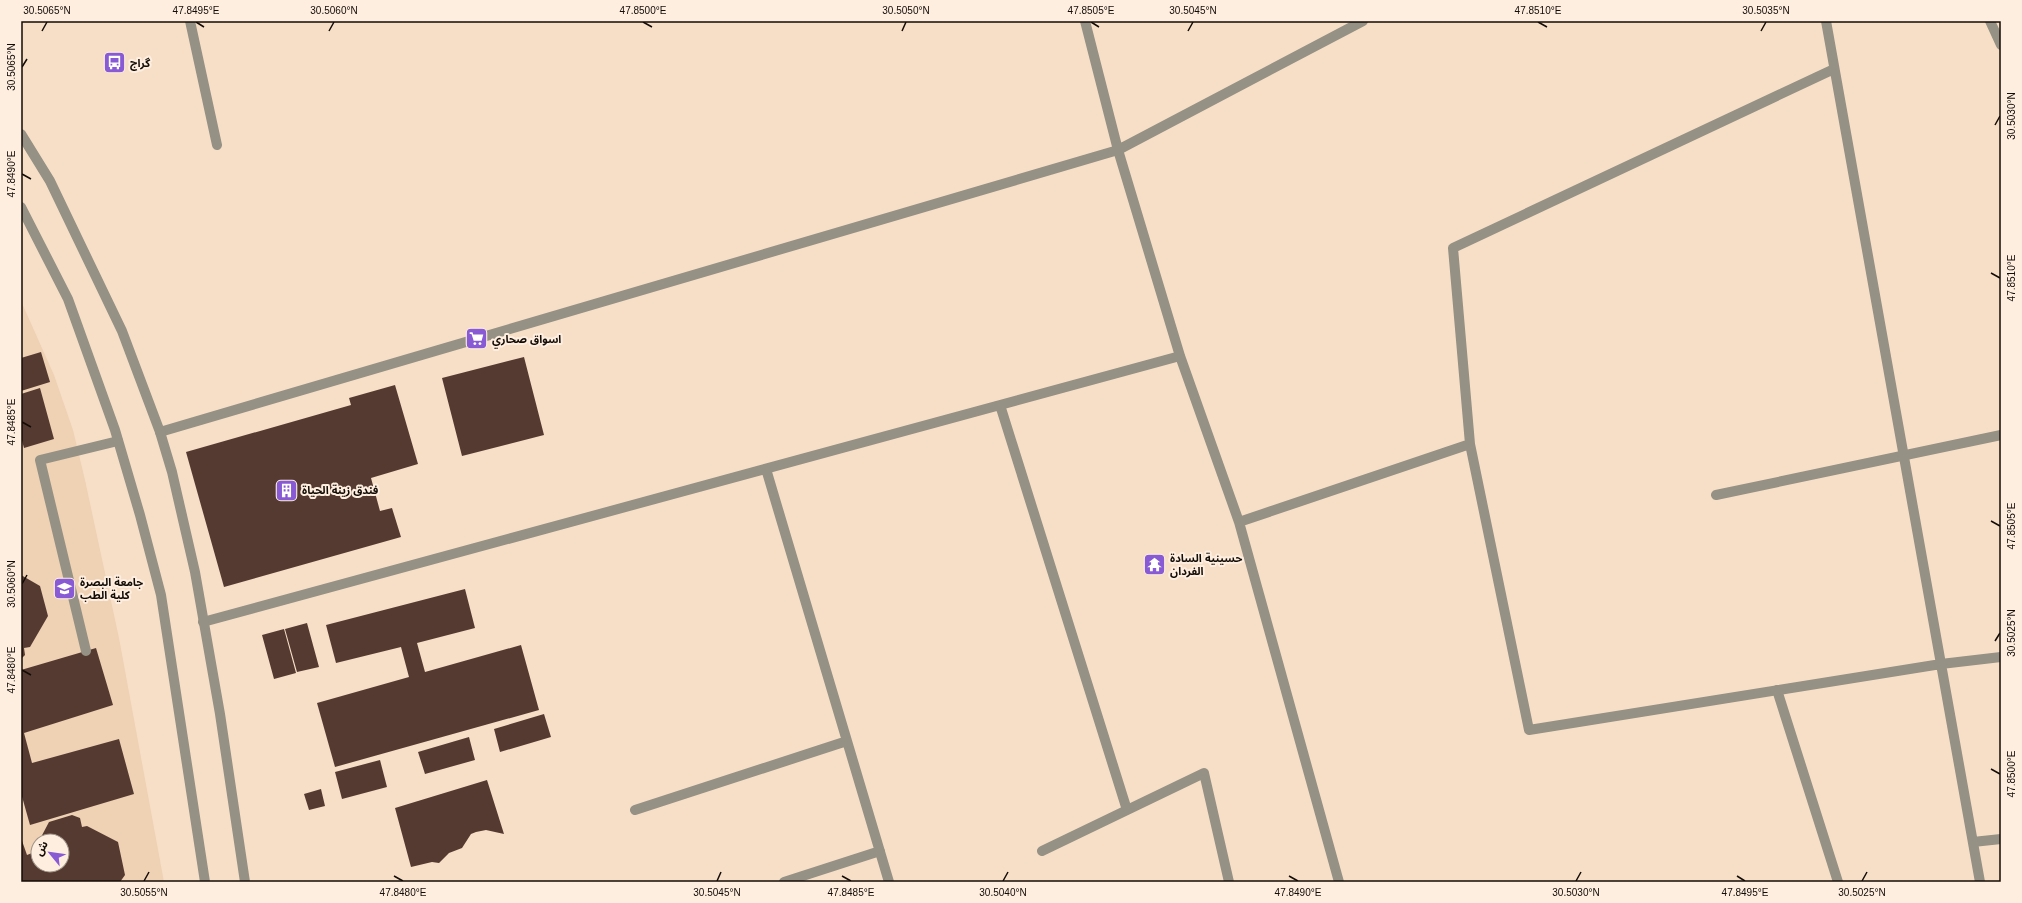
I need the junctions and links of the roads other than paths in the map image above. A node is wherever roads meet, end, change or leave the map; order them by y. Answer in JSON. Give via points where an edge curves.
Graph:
{"nodes":[{"id":1,"x":190,"y":21,"type":"edge"},
{"id":2,"x":1085,"y":21,"type":"edge"},
{"id":3,"x":1363,"y":21,"type":"edge"},
{"id":4,"x":1826,"y":21,"type":"edge"},
{"id":5,"x":1990,"y":21,"type":"edge"},
{"id":6,"x":2001,"y":45,"type":"edge"},
{"id":7,"x":1834,"y":69,"type":"junction"},
{"id":8,"x":21,"y":134,"type":"edge"},
{"id":9,"x":217,"y":145,"type":"dead end"},
{"id":10,"x":1118,"y":150,"type":"junction"},
{"id":11,"x":21,"y":207,"type":"edge"},
{"id":12,"x":1180,"y":356,"type":"junction"},
{"id":13,"x":1000,"y":405,"type":"junction"},
{"id":14,"x":160,"y":432,"type":"junction"},
{"id":15,"x":2001,"y":435,"type":"edge"},
{"id":16,"x":118,"y":441,"type":"junction"},
{"id":17,"x":1470,"y":444,"type":"junction"},
{"id":18,"x":1903,"y":455,"type":"junction"},
{"id":19,"x":766,"y":469,"type":"junction"},
{"id":20,"x":1716,"y":494,"type":"dead end"},
{"id":21,"x":1239,"y":522,"type":"junction"},
{"id":22,"x":203,"y":622,"type":"junction"},
{"id":23,"x":86,"y":651,"type":"dead end"},
{"id":24,"x":2001,"y":657,"type":"edge"},
{"id":25,"x":1941,"y":664,"type":"junction"},
{"id":26,"x":1777,"y":690,"type":"junction"},
{"id":27,"x":847,"y":741,"type":"junction"},
{"id":28,"x":636,"y":810,"type":"dead end"},
{"id":29,"x":1127,"y":810,"type":"junction"},
{"id":30,"x":2001,"y":839,"type":"edge"},
{"id":31,"x":1973,"y":842,"type":"junction"},
{"id":32,"x":880,"y":851,"type":"junction"},
{"id":33,"x":1042,"y":851,"type":"dead end"},
{"id":34,"x":205,"y":882,"type":"edge"},
{"id":35,"x":245,"y":882,"type":"edge"},
{"id":36,"x":784,"y":882,"type":"edge"},
{"id":37,"x":889,"y":882,"type":"edge"},
{"id":38,"x":1229,"y":882,"type":"edge"},
{"id":39,"x":1339,"y":882,"type":"edge"},
{"id":40,"x":1838,"y":882,"type":"edge"},
{"id":41,"x":1980,"y":882,"type":"edge"}],
"edges":[{"from":1,"to":9,"type":"street"},
{"from":2,"to":10,"type":"street"},
{"from":3,"to":10,"type":"street"},
{"from":4,"to":7,"type":"street"},
{"from":5,"to":6,"type":"street"},
{"from":7,"to":17,"type":"street","via":[[1453,248]]},
{"from":7,"to":18,"type":"street"},
{"from":8,"to":14,"type":"street","via":[[50,180],[122,331]]},
{"from":10,"to":12,"type":"street"},
{"from":10,"to":14,"type":"street"},
{"from":11,"to":16,"type":"street","via":[[68,299]]},
{"from":12,"to":13,"type":"street"},
{"from":12,"to":21,"type":"street"},
{"from":13,"to":19,"type":"street"},
{"from":13,"to":29,"type":"street"},
{"from":14,"to":22,"type":"street","via":[[184,520]]},
{"from":15,"to":18,"type":"street"},
{"from":16,"to":23,"type":"street","via":[[40,460]]},
{"from":16,"to":34,"type":"street","via":[[161,595]]},
{"from":17,"to":21,"type":"street"},
{"from":17,"to":26,"type":"street","via":[[1530,730]]},
{"from":18,"to":20,"type":"street"},
{"from":18,"to":25,"type":"street"},
{"from":19,"to":22,"type":"street"},
{"from":19,"to":27,"type":"street"},
{"from":21,"to":39,"type":"street"},
{"from":22,"to":35,"type":"street","via":[[220,714]]},
{"from":24,"to":25,"type":"street"},
{"from":25,"to":26,"type":"street"},
{"from":25,"to":31,"type":"street"},
{"from":26,"to":40,"type":"street"},
{"from":27,"to":28,"type":"street"},
{"from":27,"to":32,"type":"street"},
{"from":29,"to":33,"type":"street"},
{"from":29,"to":38,"type":"street","via":[[1204,773]]},
{"from":30,"to":31,"type":"street"},
{"from":31,"to":41,"type":"street"},
{"from":32,"to":36,"type":"street"},
{"from":32,"to":37,"type":"street"}]}
